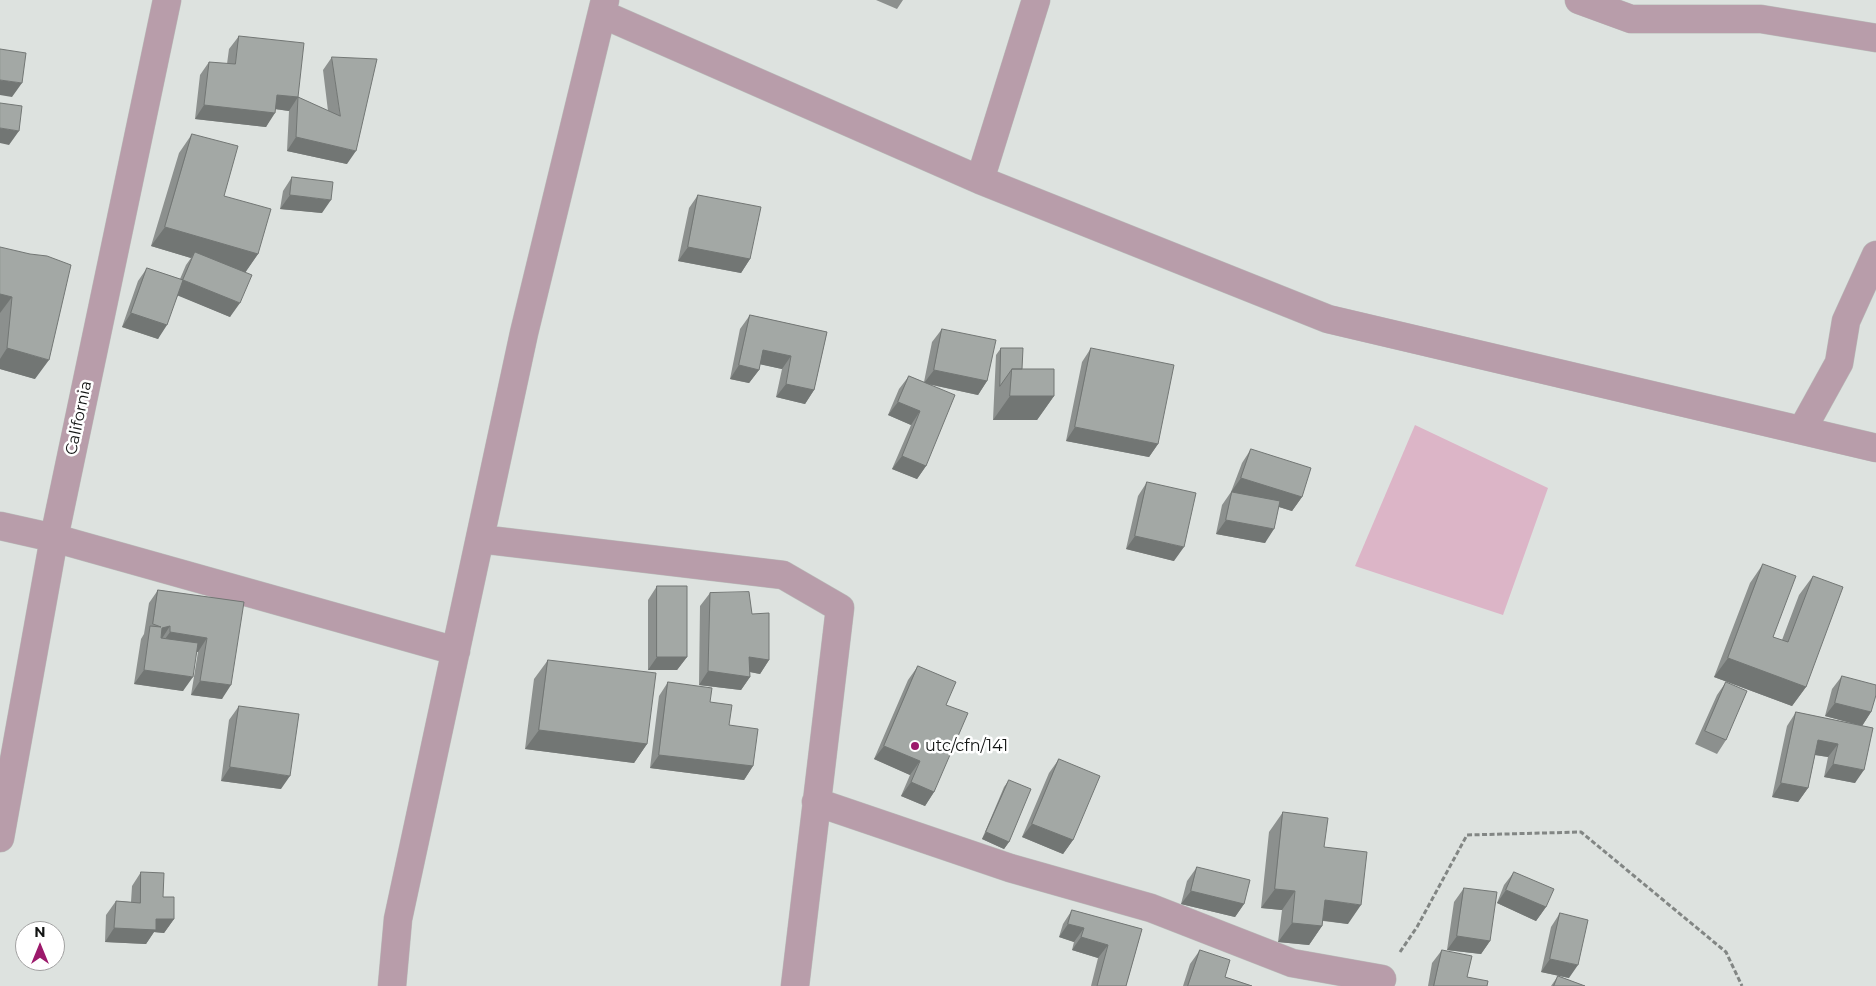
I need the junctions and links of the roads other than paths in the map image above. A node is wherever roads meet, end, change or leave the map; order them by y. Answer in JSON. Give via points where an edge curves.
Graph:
{"nodes":[{"id":1,"x":167,"y":0,"type":"edge"},
{"id":2,"x":1036,"y":0,"type":"edge"},
{"id":3,"x":1579,"y":0,"type":"edge"},
{"id":4,"x":604,"y":7,"type":"edge"},
{"id":5,"x":1876,"y":38,"type":"edge"},
{"id":6,"x":980,"y":180,"type":"junction"},
{"id":7,"x":1876,"y":255,"type":"edge"},
{"id":8,"x":1802,"y":430,"type":"junction"},
{"id":9,"x":1876,"y":448,"type":"edge"},
{"id":10,"x":0,"y":526,"type":"edge"},
{"id":11,"x":54,"y":538,"type":"junction"},
{"id":12,"x":480,"y":539,"type":"junction"},
{"id":13,"x":456,"y":651,"type":"junction"},
{"id":14,"x":816,"y":802,"type":"junction"},
{"id":15,"x":0,"y":838,"type":"edge"},
{"id":16,"x":1382,"y":979,"type":"road end"},
{"id":17,"x":800,"y":984,"type":"edge"},
{"id":18,"x":392,"y":986,"type":"edge"}],
"edges":[{"from":1,"to":11,"type":"street","name":"California"},
{"from":2,"to":6,"type":"street"},
{"from":3,"to":5,"type":"street","via":[[1631,20],[1761,20]]},
{"from":4,"to":6,"type":"street"},
{"from":4,"to":12,"type":"street","via":[[524,333]]},
{"from":6,"to":8,"type":"street","via":[[1328,319]]},
{"from":7,"to":8,"type":"street","via":[[1846,320],[1839,363]]},
{"from":8,"to":9,"type":"street"},
{"from":10,"to":11,"type":"street"},
{"from":11,"to":13,"type":"street"},
{"from":11,"to":15,"type":"street","name":"California"},
{"from":12,"to":13,"type":"street"},
{"from":12,"to":14,"type":"street","via":[[783,575],[840,608]]},
{"from":13,"to":18,"type":"street","via":[[398,919]]},
{"from":14,"to":16,"type":"street","via":[[1010,868],[1151,908],[1292,962]]},
{"from":14,"to":17,"type":"street"}]}
